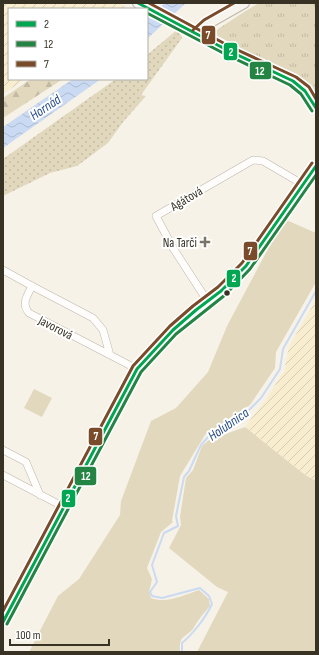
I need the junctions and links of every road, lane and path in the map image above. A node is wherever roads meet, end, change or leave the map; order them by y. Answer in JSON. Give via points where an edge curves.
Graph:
{"nodes":[{"id":1,"x":244,"y":3,"type":"edge"},
{"id":2,"x":148,"y":9,"type":"edge"},
{"id":3,"x":197,"y":34,"type":"junction"},
{"id":4,"x":316,"y":108,"type":"edge"},
{"id":5,"x":316,"y":166,"type":"edge"},
{"id":6,"x":304,"y":185,"type":"junction"},
{"id":7,"x":3,"y":270,"type":"edge"},
{"id":8,"x":32,"y":286,"type":"junction"},
{"id":9,"x":208,"y":302,"type":"junction"},
{"id":10,"x":110,"y":355,"type":"junction"},
{"id":11,"x":138,"y":369,"type":"junction"},
{"id":12,"x":3,"y":450,"type":"edge"},
{"id":13,"x":3,"y":476,"type":"edge"},
{"id":14,"x":40,"y":495,"type":"junction"},
{"id":15,"x":64,"y":507,"type":"junction"},
{"id":16,"x":3,"y":622,"type":"edge"}],
"edges":[{"from":1,"to":3,"type":"street","via":[[207,24]]},
{"from":2,"to":3,"type":"street"},
{"from":3,"to":4,"type":"street","via":[[293,81],[305,91]]},
{"from":5,"to":6,"type":"street"},
{"from":6,"to":9,"type":"street","via":[[250,261]]},
{"from":6,"to":9,"type":"street","name":"Agátová","via":[[263,161],[253,160],[156,216]]},
{"from":7,"to":8,"type":"street","name":"Javorová"},
{"from":8,"to":10,"type":"street","name":"Javorová","via":[[93,318],[103,330]]},
{"from":8,"to":10,"type":"street","name":"Javorová","via":[[24,306],[29,313]]},
{"from":9,"to":11,"type":"street","via":[[173,330]]},
{"from":10,"to":11,"type":"street","name":"Javorová"},
{"from":11,"to":15,"type":"street"},
{"from":12,"to":14,"type":"street","via":[[26,462]]},
{"from":13,"to":14,"type":"street"},
{"from":14,"to":15,"type":"street"},
{"from":15,"to":16,"type":"street"}]}
